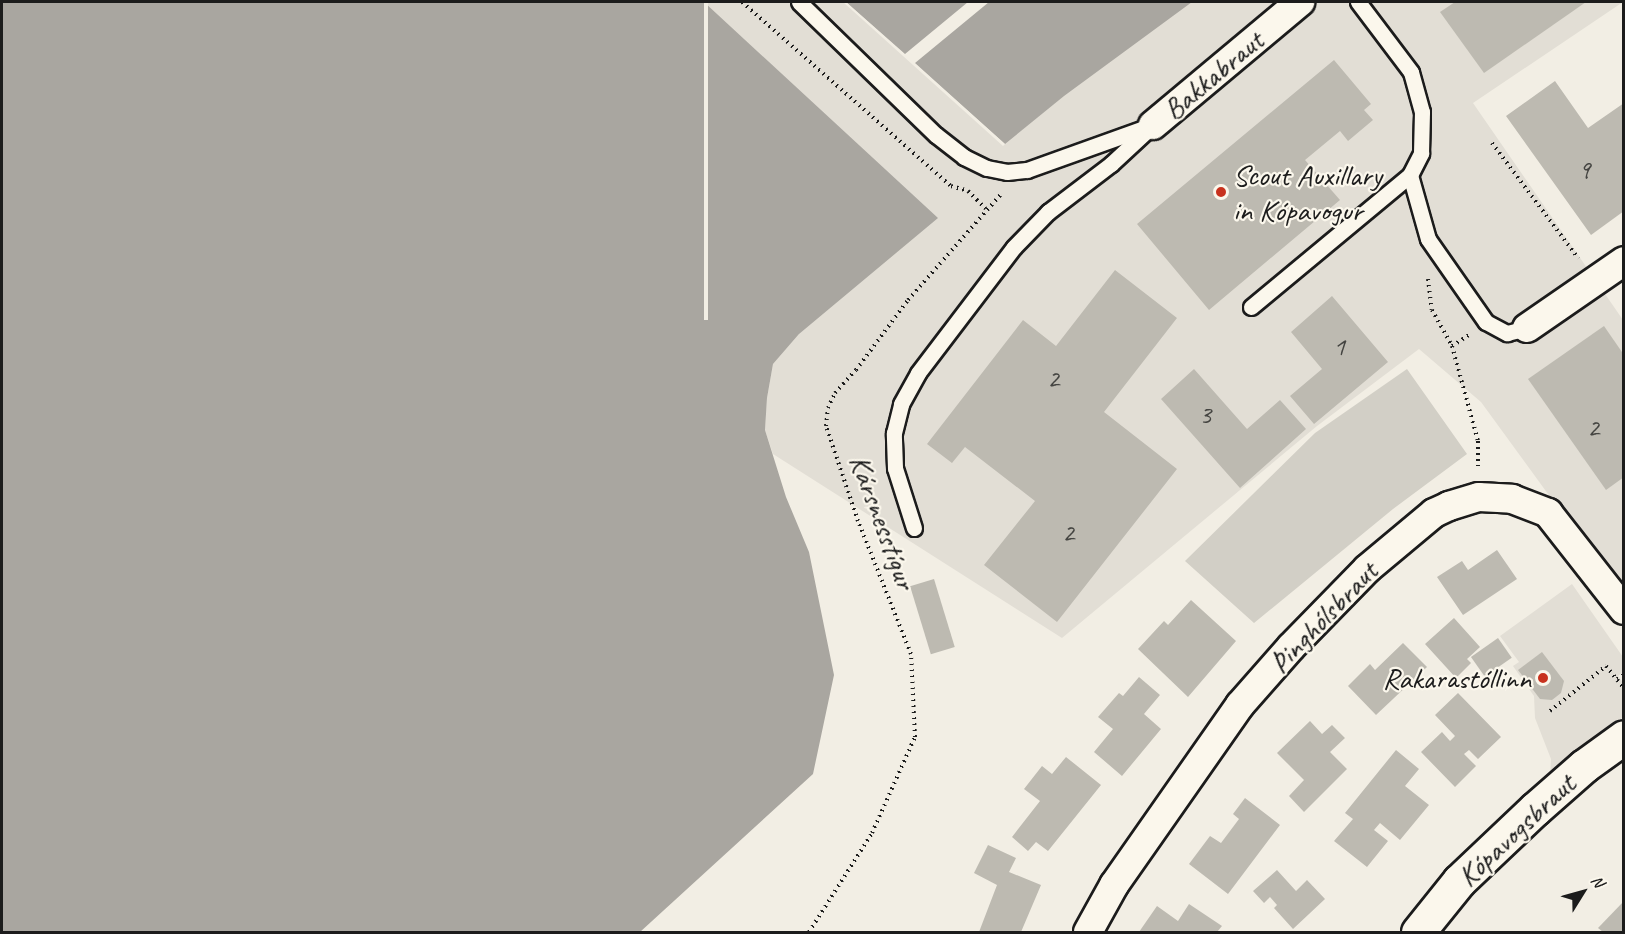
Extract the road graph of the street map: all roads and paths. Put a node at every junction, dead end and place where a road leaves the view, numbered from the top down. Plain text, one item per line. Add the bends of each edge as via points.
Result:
1 (742, 2) edge
2 (799, 2) edge
3 (1300, 2) edge
4 (1358, 2) edge
5 (1153, 125) junction
6 (1492, 143) dead end
7 (1027, 170) junction
8 (1410, 176) junction
9 (986, 209) junction
10 (1428, 239) junction
11 (1575, 254) dead end
12 (1623, 261) edge
13 (1251, 307) dead end
14 (1527, 328) joint
15 (1479, 497) junction
16 (914, 528) dead end
17 (1623, 610) edge
18 (1623, 675) edge
19 (1617, 680) junction
20 (1623, 688) edge
21 (1550, 711) dead end
22 (1623, 737) edge
23 (809, 933) edge
24 (1088, 933) edge
25 (1418, 933) edge

1 - 9 path via 951,186 968,191
2 - 7 lane via 936,135 964,157 987,168
3 - 5 street, Bakkabraut
4 - 8 lane via 1412,72 1422,122 1421,153
5 - 7 lane
5 - 16 lane via 1112,164 1048,212 1014,247 918,373 901,404 894,433 895,468
6 - 11 path
7 - 9 path, Kársnesstígur
8 - 10 lane
8 - 13 lane
9 - 23 path, Kársnesstígur via 908,300 835,393 828,408 826,426 854,510 911,654 915,738 872,833
10 - 14 lane via 1486,322 1507,333
10 - 15 path via 1432,310 1452,346 1478,441
12 - 14 street
15 - 17 street, Þinghólsbraut via 1512,499 1548,513
15 - 24 street, Þinghólsbraut via 1434,513 1367,569 1291,647 1240,705 1176,792 1114,885
18 - 19 path
19 - 20 path
19 - 21 path via 1606,666
22 - 25 street, Kópavogsbraut via 1535,809 1459,881

